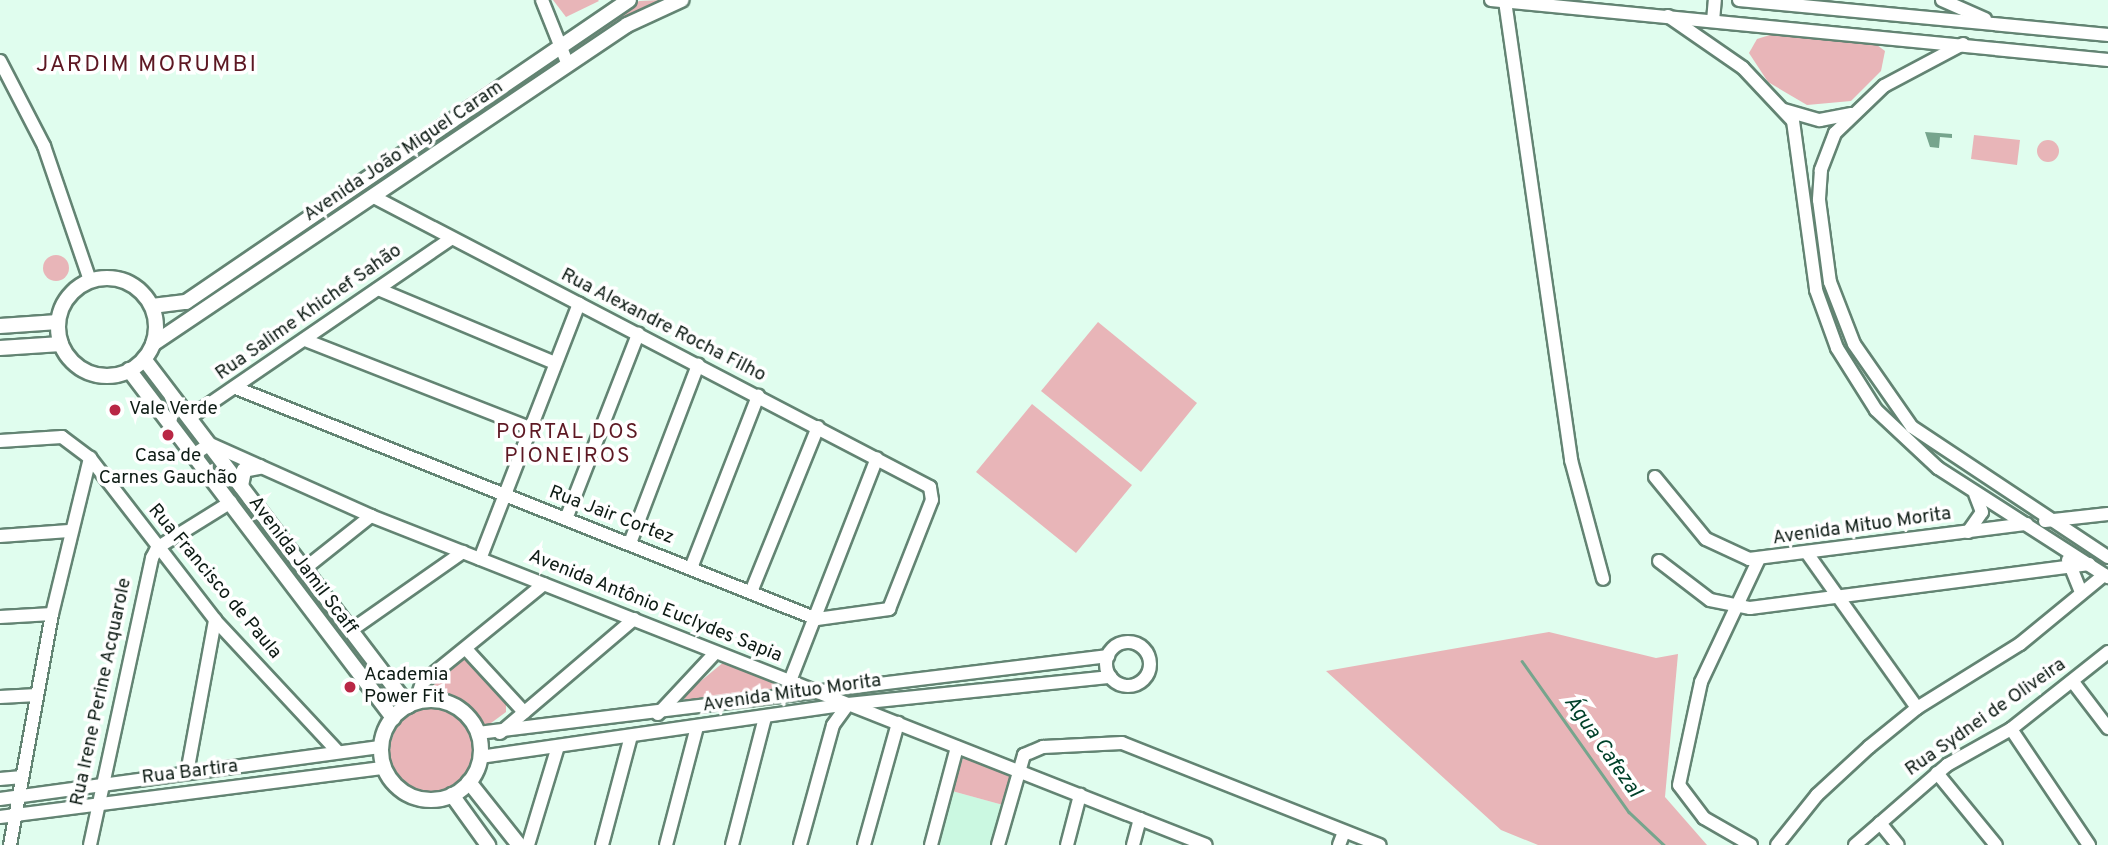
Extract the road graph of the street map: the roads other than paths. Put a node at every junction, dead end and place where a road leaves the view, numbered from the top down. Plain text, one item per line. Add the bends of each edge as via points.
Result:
1 (542, 0) edge
2 (629, 0) edge
3 (681, 0) edge
4 (1491, 0) edge
5 (1715, 0) edge
6 (1739, 0) edge
7 (1941, 0) edge
8 (1506, 1) edge
9 (1628, 5) edge
10 (1668, 16) junction
11 (1949, 20) junction
12 (1713, 21) junction
13 (2002, 24) junction
14 (2108, 35) edge
15 (1945, 41) junction
16 (559, 44) junction
17 (1963, 44) junction
18 (1935, 55) junction
19 (2108, 60) edge
20 (0, 61) edge
21 (568, 65) junction
22 (1784, 110) junction
23 (1850, 114) junction
24 (372, 196) junction
25 (450, 239) junction
26 (90, 281) junction
27 (378, 289) junction
28 (579, 304) junction
29 (152, 306) junction
30 (58, 322) junction
31 (0, 326) edge
32 (638, 334) junction
33 (305, 340) junction
34 (61, 344) junction
35 (153, 344) junction
36 (0, 348) edge
37 (144, 359) junction
38 (555, 363) junction
39 (698, 365) junction
40 (129, 370) junction
41 (236, 388) junction
42 (758, 396) junction
43 (189, 418) junction
44 (817, 427) junction
45 (529, 428) junction
46 (0, 441) edge
47 (210, 444) junction
48 (193, 455) junction
49 (90, 458) junction
50 (877, 458) junction
51 (260, 467) junction
52 (1655, 477) dead end
53 (241, 486) junction
54 (1975, 494) junction
55 (505, 495) junction
56 (231, 502) junction
57 (2108, 514) edge
58 (371, 516) junction
59 (566, 519) junction
60 (2047, 521) junction
61 (2025, 524) junction
62 (69, 531) junction
63 (1967, 532) junction
64 (0, 536) edge
65 (630, 543) junction
66 (2059, 545) junction
67 (157, 548) junction
68 (463, 552) junction
69 (1807, 553) junction
70 (480, 559) junction
71 (1759, 559) junction
72 (1659, 561) dead end
73 (2088, 564) junction
74 (2072, 566) junction
75 (691, 568) junction
76 (2107, 568) edge
77 (303, 570) junction
78 (1603, 579) dead end
79 (544, 584) junction
80 (751, 592) junction
81 (2081, 593) junction
82 (1837, 597) junction
83 (1736, 607) junction
84 (52, 614) junction
85 (0, 617) edge
86 (634, 619) junction
87 (817, 619) junction
88 (215, 620) junction
89 (350, 631) junction
90 (466, 649) junction
91 (715, 653) junction
92 (1108, 656) junction
93 (2106, 658) edge
94 (1111, 677) junction
95 (790, 681) junction
96 (2073, 682) junction
97 (811, 692) junction
98 (37, 695) junction
99 (0, 697) edge
100 (411, 704) junction
101 (848, 704) junction
102 (1917, 708) junction
103 (524, 712) junction
104 (658, 714) junction
105 (765, 717) junction
106 (393, 718) junction
107 (898, 723) junction
108 (697, 727) junction
109 (2011, 729) junction
110 (2108, 729) edge
111 (478, 733) junction
112 (500, 733) junction
113 (631, 736) junction
114 (558, 746) junction
115 (381, 747) junction
116 (957, 747) junction
117 (338, 752) junction
118 (480, 757) junction
119 (384, 768) junction
120 (1017, 771) junction
121 (187, 773) junction
122 (1937, 774) junction
123 (22, 777) junction
124 (0, 779) edge
125 (469, 782) junction
126 (102, 785) junction
127 (452, 795) junction
128 (1080, 795) junction
129 (19, 796) junction
130 (0, 799) edge
131 (98, 804) junction
132 (15, 815) junction
133 (0, 817) edge
134 (1140, 819) junction
135 (1880, 822) junction
136 (1345, 832) junction
137 (1202, 844) edge
138 (10, 845) edge
139 (90, 845) edge
140 (485, 845) edge
141 (519, 845) edge
142 (528, 845) edge
143 (602, 845) edge
144 (666, 845) edge
145 (732, 845) edge
146 (800, 845) edge
147 (864, 845) edge
148 (931, 845) edge
149 (998, 845) edge
150 (1067, 845) edge
151 (1133, 845) edge
152 (1339, 845) edge
153 (1380, 845) edge
154 (1751, 845) edge
155 (1777, 845) edge
156 (1855, 845) edge
157 (1898, 845) edge
158 (1996, 845) edge
159 (2089, 845) edge

1 - 16 street
2 - 16 main road, Avenida João Miguel Caram
3 - 21 main road, Avenida João Miguel Caram
4 - 8 street
5 - 12 street
6 - 11 street
7 - 11 street
7 - 13 street
8 - 9 street
8 - 78 street via 1572,460
9 - 10 street
10 - 12 street
10 - 22 street via 1743,68
11 - 13 street
11 - 15 street
12 - 15 street
13 - 14 street
15 - 17 street
15 - 18 street
16 - 21 street
16 - 29 main road, Avenida João Miguel Caram via 186,302
17 - 18 street
17 - 19 street
18 - 23 street
20 - 26 street via 44,146
21 - 24 main road, Avenida João Miguel Caram
22 - 23 street via 1820,120
22 - 54 street via 1797,133 1809,256 1838,348 1888,424
23 - 60 street via 1826,152 1819,200 1830,282 1854,344 1912,427
24 - 25 street, Rua Alexandre Rocha Filho
24 - 35 main road, Avenida João Miguel Caram
25 - 27 street, Rua Salime Khichef Sahão
25 - 28 street, Rua Alexandre Rocha Filho
26 - 29 main road via 129,283
26 - 30 main road via 70,293
27 - 33 street, Rua Salime Khichef Sahão
27 - 38 street
28 - 32 street, Rua Alexandre Rocha Filho
28 - 38 street
29 - 35 main road
30 - 31 main road
30 - 34 main road
32 - 39 street, Rua Alexandre Rocha Filho
32 - 59 street
33 - 41 street, Rua Salime Khichef Sahão
33 - 45 street
34 - 36 main road
34 - 40 main road via 86,371
35 - 37 main road
37 - 40 main road
37 - 43 main road, Avenida Jamil Scaff
38 - 45 street
39 - 42 street, Rua Alexandre Rocha Filho
39 - 65 street
40 - 48 main road, Avenida Jamil Scaff
41 - 43 street, Rua Salime Khichef Sahão
41 - 55 street, Rua Jair Cortez
42 - 44 street, Rua Alexandre Rocha Filho
42 - 75 street
43 - 47 main road, Avenida Jamil Scaff
44 - 50 street, Rua Alexandre Rocha Filho
44 - 80 street
45 - 55 street
46 - 49 street, Rua Francisco de Paula via 62,437
47 - 48 street
47 - 51 street, Avenida Antônio Euclydes Sapia
47 - 53 main road, Avenida Jamil Scaff
48 - 56 main road, Avenida Jamil Scaff
49 - 62 street
49 - 67 street, Rua Francisco de Paula
50 - 87 street
50 - 87 street, Rua Alexandre Rocha Filho via 933,492 889,609
51 - 53 main road via 244,470
51 - 58 street, Avenida Antônio Euclydes Sapia
52 - 71 street, Avenida Mituo Morita via 1706,539 1734,555
53 - 77 main road, Avenida Jamil Scaff
54 - 61 street
54 - 63 street via 1982,512
55 - 59 street, Rua Jair Cortez
55 - 70 street
56 - 67 street
56 - 106 main road, Avenida Jamil Scaff
57 - 60 street, Avenida Mituo Morita
58 - 68 street, Avenida Antônio Euclydes Sapia
58 - 77 street
59 - 65 street, Rua Jair Cortez
60 - 61 street, Avenida Mituo Morita
60 - 76 street
61 - 63 street, Avenida Mituo Morita
61 - 66 street
62 - 64 street
62 - 84 street
63 - 69 street, Avenida Mituo Morita
65 - 75 street, Rua Jair Cortez
66 - 73 street
66 - 74 street
67 - 88 street, Rua Francisco de Paula
67 - 126 street, Rua Irene Perine Acquarole
68 - 70 street, Avenida Antônio Euclydes Sapia
68 - 89 street
69 - 71 street, Avenida Mituo Morita
69 - 82 street
70 - 79 street, Avenida Antônio Euclydes Sapia
71 - 83 street
72 - 83 street via 1689,587
73 - 74 street
73 - 76 street
74 - 81 street
74 - 82 street
75 - 80 street, Rua Jair Cortez
76 - 81 street
77 - 89 main road, Avenida Jamil Scaff
79 - 86 street, Avenida Antônio Euclydes Sapia
79 - 90 street
80 - 87 street, Rua Jair Cortez
81 - 102 street via 2020,644
82 - 83 street
82 - 102 street
83 - 154 street via 1701,682 1679,785 1704,818
84 - 85 street
84 - 98 street
86 - 91 street, Avenida Antônio Euclydes Sapia
86 - 103 street
87 - 95 street
88 - 117 street, Rua Francisco de Paula
88 - 121 street
89 - 100 main road, Avenida Jamil Scaff
90 - 100 street via 422,683
90 - 103 street
91 - 95 street, Avenida Antônio Euclydes Sapia
91 - 104 street
92 - 94 street
92 - 94 street via 1128,642 1150,658 1140,682 1126,685
92 - 97 street, Avenida Mituo Morita
93 - 96 street, Rua Sydnei de Oliveira
94 - 101 street, Avenida Mituo Morita
95 - 97 street, Avenida Antônio Euclydes Sapia
96 - 109 street, Rua Sydnei de Oliveira
96 - 110 street
97 - 101 street, Avenida Antônio Euclydes Sapia
97 - 104 street, Avenida Mituo Morita
98 - 99 street
98 - 123 street
100 - 106 main road
100 - 111 main road via 456,707
101 - 105 street, Avenida Mituo Morita
101 - 107 street, Avenida Antônio Euclydes Sapia
101 - 146 street via 834,725
102 - 155 street via 1832,780
103 - 112 street
104 - 112 street, Avenida Mituo Morita
105 - 108 street, Avenida Mituo Morita
105 - 145 street
106 - 115 main road
107 - 116 street, Avenida Antônio Euclydes Sapia
107 - 147 street
108 - 113 street, Avenida Mituo Morita
108 - 144 street
109 - 122 street, Rua Sydnei de Oliveira
109 - 159 street
111 - 112 street, Avenida Mituo Morita
111 - 118 main road
113 - 114 street, Avenida Mituo Morita
113 - 143 street
114 - 118 street, Avenida Mituo Morita
114 - 142 street
115 - 117 street, Rua Bartira
115 - 119 main road
116 - 120 street, Avenida Antônio Euclydes Sapia
116 - 148 street
117 - 121 street, Rua Bartira
118 - 125 main road
119 - 127 main road via 413,796
119 - 131 street, Rua Bartira
120 - 128 street, Avenida Antônio Euclydes Sapia
120 - 136 street via 1030,751 1122,743
120 - 149 street
121 - 126 street, Rua Bartira
122 - 135 street, Rua Sydnei de Oliveira
122 - 158 street
123 - 124 street
123 - 129 street
125 - 127 main road
125 - 141 main road
126 - 129 street, Rua Bartira
126 - 131 street, Rua Irene Perine Acquarole
127 - 140 main road
128 - 134 street, Avenida Antônio Euclydes Sapia
128 - 150 street
129 - 130 street, Rua Bartira
129 - 132 street
131 - 132 street, Rua Bartira
131 - 139 street, Rua Irene Perine Acquarole
132 - 133 street, Rua Bartira
132 - 138 street
134 - 137 street, Avenida Antônio Euclydes Sapia
134 - 151 street
135 - 156 street, Rua Sydnei de Oliveira
135 - 157 street
136 - 152 street
136 - 153 street

